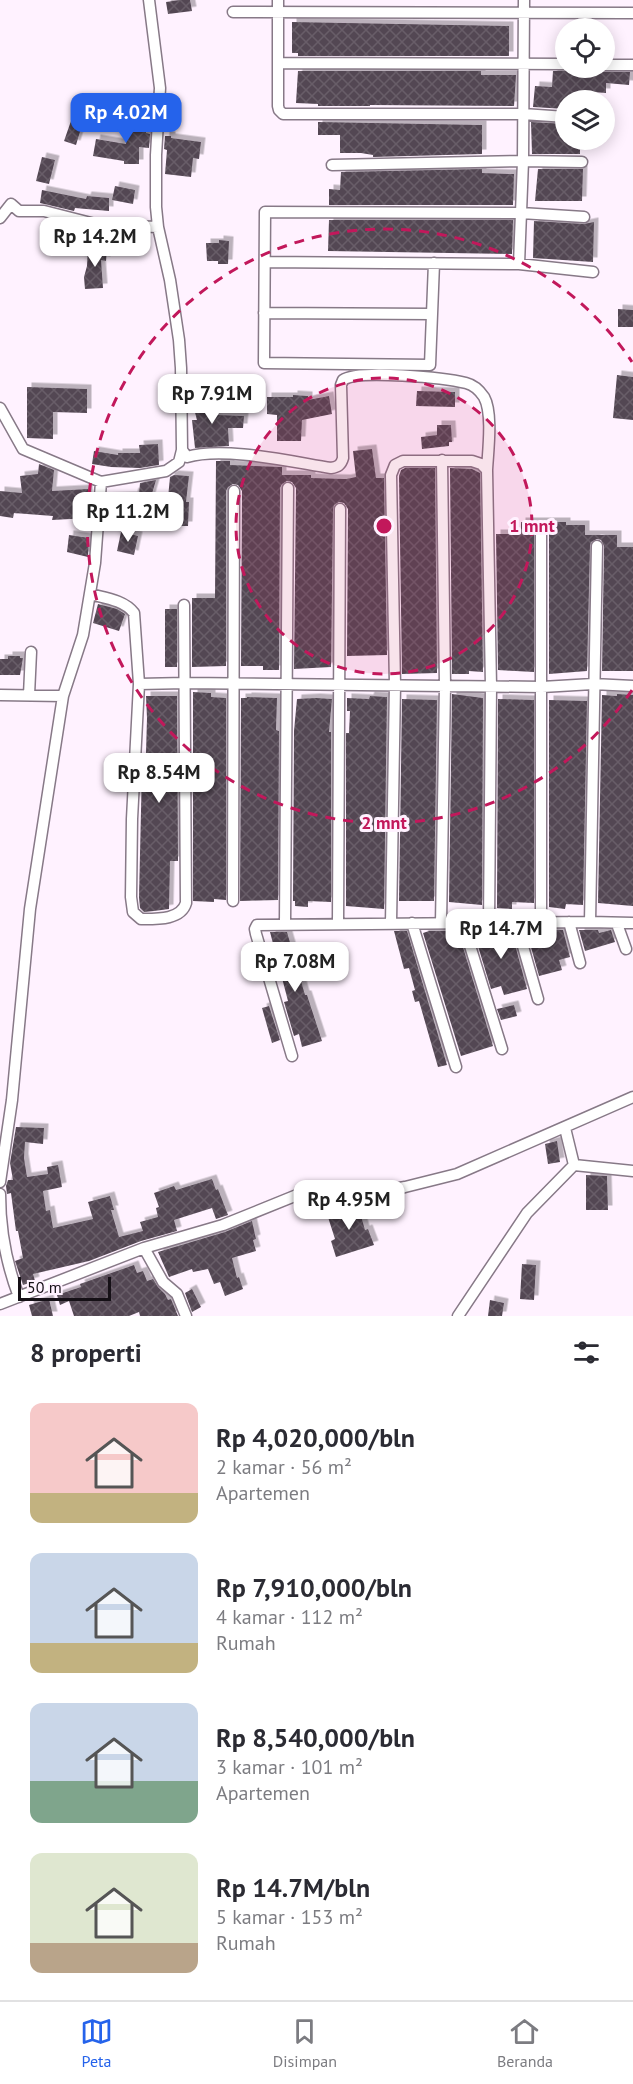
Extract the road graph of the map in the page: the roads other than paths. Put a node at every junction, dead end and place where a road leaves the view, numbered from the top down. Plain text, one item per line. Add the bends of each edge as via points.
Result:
1 (149, 0) edge
2 (278, 0) edge
3 (524, 6) edge
4 (233, 12) dead end
5 (278, 13) junction
6 (633, 13) edge
7 (279, 63) junction
8 (524, 64) junction
9 (555, 64) edge
10 (615, 65) edge
11 (633, 65) edge
12 (523, 114) junction
13 (555, 116) edge
14 (523, 161) junction
15 (582, 162) dead end
16 (332, 165) dead end
17 (521, 213) junction
18 (584, 217) dead end
19 (0, 218) edge
20 (158, 227) junction
21 (265, 262) junction
22 (434, 263) junction
23 (519, 264) junction
24 (593, 272) dead end
25 (264, 313) junction
26 (432, 314) junction
27 (0, 408) edge
28 (182, 450) junction
29 (442, 460) junction
30 (487, 470) junction
31 (101, 482) junction
32 (288, 488) dead end
33 (234, 491) dead end
34 (340, 509) dead end
35 (541, 534) dead end
36 (597, 546) dead end
37 (90, 594) junction
38 (184, 605) dead end
39 (31, 652) dead end
40 (185, 683) junction
41 (139, 684) junction
42 (233, 684) junction
43 (287, 684) junction
44 (593, 684) junction
45 (340, 685) junction
46 (395, 686) junction
47 (445, 686) junction
48 (491, 686) junction
49 (633, 686) edge
50 (542, 687) junction
51 (0, 695) edge
52 (29, 695) junction
53 (63, 696) junction
54 (233, 901) dead end
55 (489, 922) junction
56 (516, 922) junction
57 (541, 922) junction
58 (569, 922) junction
59 (590, 922) junction
60 (391, 923) junction
61 (412, 923) junction
62 (441, 923) junction
63 (463, 923) junction
64 (633, 923) edge
65 (285, 924) junction
66 (338, 924) junction
67 (617, 924) junction
68 (626, 949) dead end
69 (580, 963) dead end
70 (538, 999) dead end
71 (502, 1049) dead end
72 (292, 1056) dead end
73 (456, 1067) dead end
74 (633, 1097) edge
75 (565, 1128) junction
76 (574, 1165) junction
77 (633, 1171) edge
78 (0, 1182) edge
79 (0, 1194) edge
80 (144, 1248) junction
81 (19, 1297) junction
82 (0, 1304) edge
83 (186, 1316) edge
84 (458, 1316) edge

1 - 20 street via 159,79 155,186
2 - 5 street
3 - 5 street
3 - 6 street
3 - 8 street
4 - 5 street
5 - 7 street
7 - 8 street
7 - 12 street via 278,106 284,114
8 - 9 street
8 - 12 street
10 - 11 street
12 - 13 street
12 - 14 street
14 - 15 street
14 - 16 street
14 - 17 street
17 - 18 street
17 - 21 street via 265,212
17 - 23 street
19 - 20 street via 10,204 19,211 44,211 99,225
20 - 28 street via 179,340
21 - 22 street
21 - 25 street
22 - 23 street
22 - 26 street
23 - 24 street
25 - 26 street
25 - 26 street via 264,363 430,365
27 - 31 street via 23,449
28 - 30 street via 187,458 236,454 336,467 343,458 343,380 353,375 396,375 466,383 480,392 489,408
28 - 31 street via 179,462 169,470
29 - 30 street via 478,462
29 - 46 street via 403,461 395,465 391,475
29 - 47 street
30 - 48 street
31 - 37 street
32 - 43 street
33 - 42 street
34 - 45 street
35 - 50 street
36 - 44 street
37 - 41 street via 126,605 134,613
37 - 53 street via 83,635
38 - 40 street
39 - 52 street
40 - 41 street
40 - 41 street via 186,903 184,911 176,916 144,919 135,916 131,908
40 - 42 street
42 - 43 street
42 - 54 street
43 - 45 street
43 - 65 street
44 - 49 street
44 - 50 street
44 - 59 street
45 - 46 street
45 - 66 street
46 - 47 street
46 - 60 street
47 - 48 street
47 - 62 street
48 - 50 street
48 - 55 street
50 - 57 street
51 - 52 street
52 - 53 street
53 - 78 street via 30,909
55 - 56 street
55 - 63 street
56 - 57 street
56 - 70 street
57 - 58 street
58 - 59 street
58 - 69 street
59 - 67 street
60 - 61 street
60 - 66 street
61 - 62 street
61 - 73 street
62 - 63 street
63 - 71 street
64 - 67 street
65 - 66 street
65 - 72 street via 260,924 255,929
67 - 68 street
74 - 75 street
75 - 76 street
75 - 80 street via 471,1169 429,1182 360,1195 307,1191 224,1225
76 - 77 street
76 - 84 street via 527,1213
79 - 81 street via 2,1234
80 - 81 street
80 - 83 street via 163,1282 177,1294
81 - 82 street

